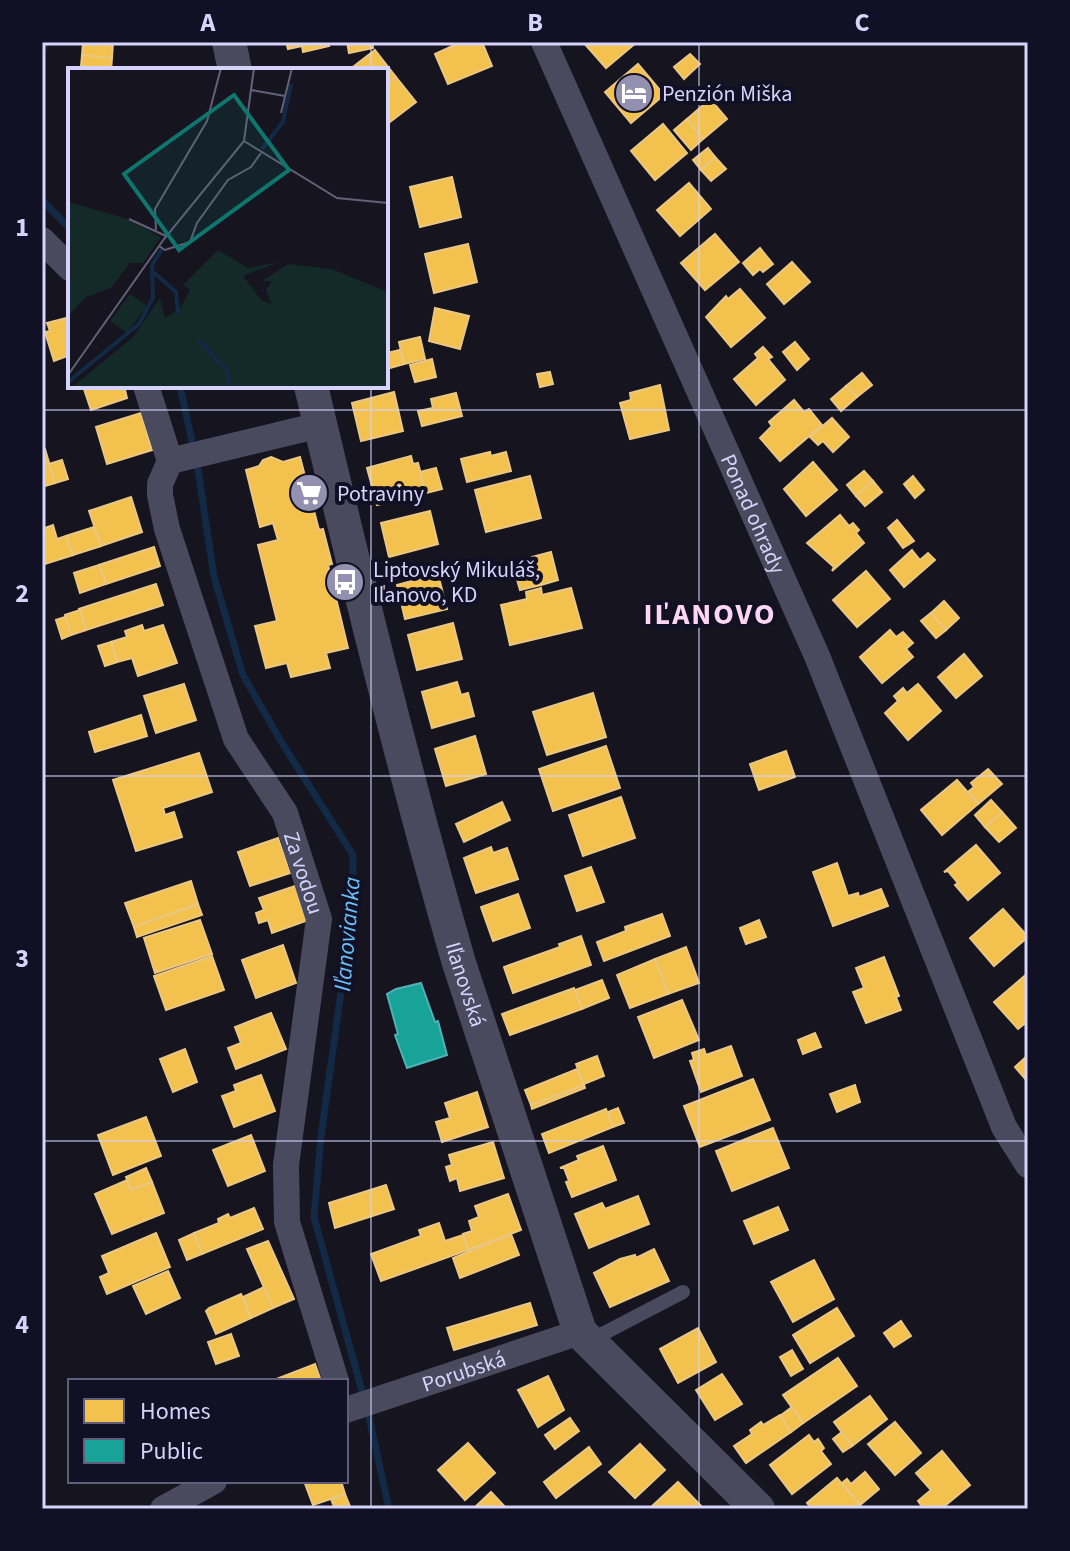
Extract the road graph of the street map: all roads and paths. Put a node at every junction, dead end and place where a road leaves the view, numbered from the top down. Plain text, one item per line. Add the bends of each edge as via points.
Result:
1 (229, 42) edge
2 (544, 42) edge
3 (235, 68) edge
4 (42, 240) edge
5 (68, 266) edge
6 (147, 388) edge
7 (311, 388) edge
8 (320, 425) junction
9 (184, 458) junction
10 (1028, 1165) edge
11 (683, 1292) dead end
12 (584, 1336) junction
13 (335, 1379) edge
14 (359, 1405) edge
15 (210, 1483) edge
16 (163, 1509) edge
17 (758, 1509) edge

1 - 3 street
2 - 10 street, Ponad ohrady via 817,656 1004,1127
4 - 5 street
6 - 9 street
7 - 8 street, Iľanovská
8 - 9 street
8 - 12 street, Iľanovská via 459,963
9 - 13 street, Za vodou via 160,484 172,544 236,739 285,813 319,919 286,1165 287,1222
11 - 12 lane
12 - 14 street, Porubská
12 - 17 street, Iľanovská
15 - 16 street

